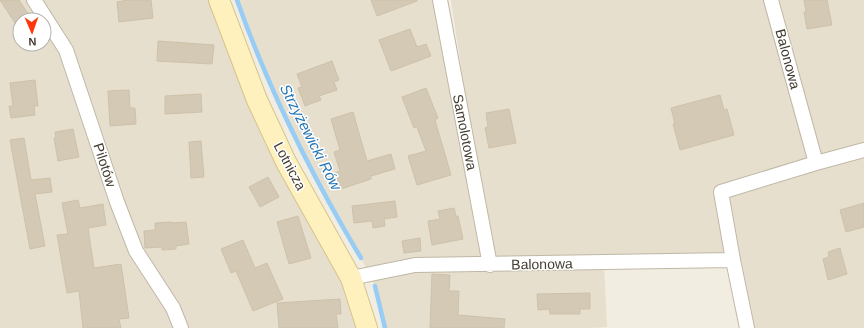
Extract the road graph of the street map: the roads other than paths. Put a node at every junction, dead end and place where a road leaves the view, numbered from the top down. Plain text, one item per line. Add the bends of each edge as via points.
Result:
1 (34, 0) edge
2 (219, 0) edge
3 (440, 0) edge
4 (771, 0) edge
5 (864, 150) edge
6 (816, 163) junction
7 (733, 260) junction
8 (490, 265) junction
9 (351, 278) junction
10 (181, 328) edge
11 (367, 328) edge
12 (747, 328) edge

1 - 10 street, Pilotów via 66,50 136,251 173,308
2 - 9 street, Lotnicza via 256,100 286,162
3 - 8 street, Samolotowa
4 - 6 street, Balonowa
5 - 6 street
6 - 7 street via 721,192
7 - 8 street, Balonowa
7 - 12 street
8 - 9 street, Balonowa via 415,265
9 - 11 street, Lotnicza

